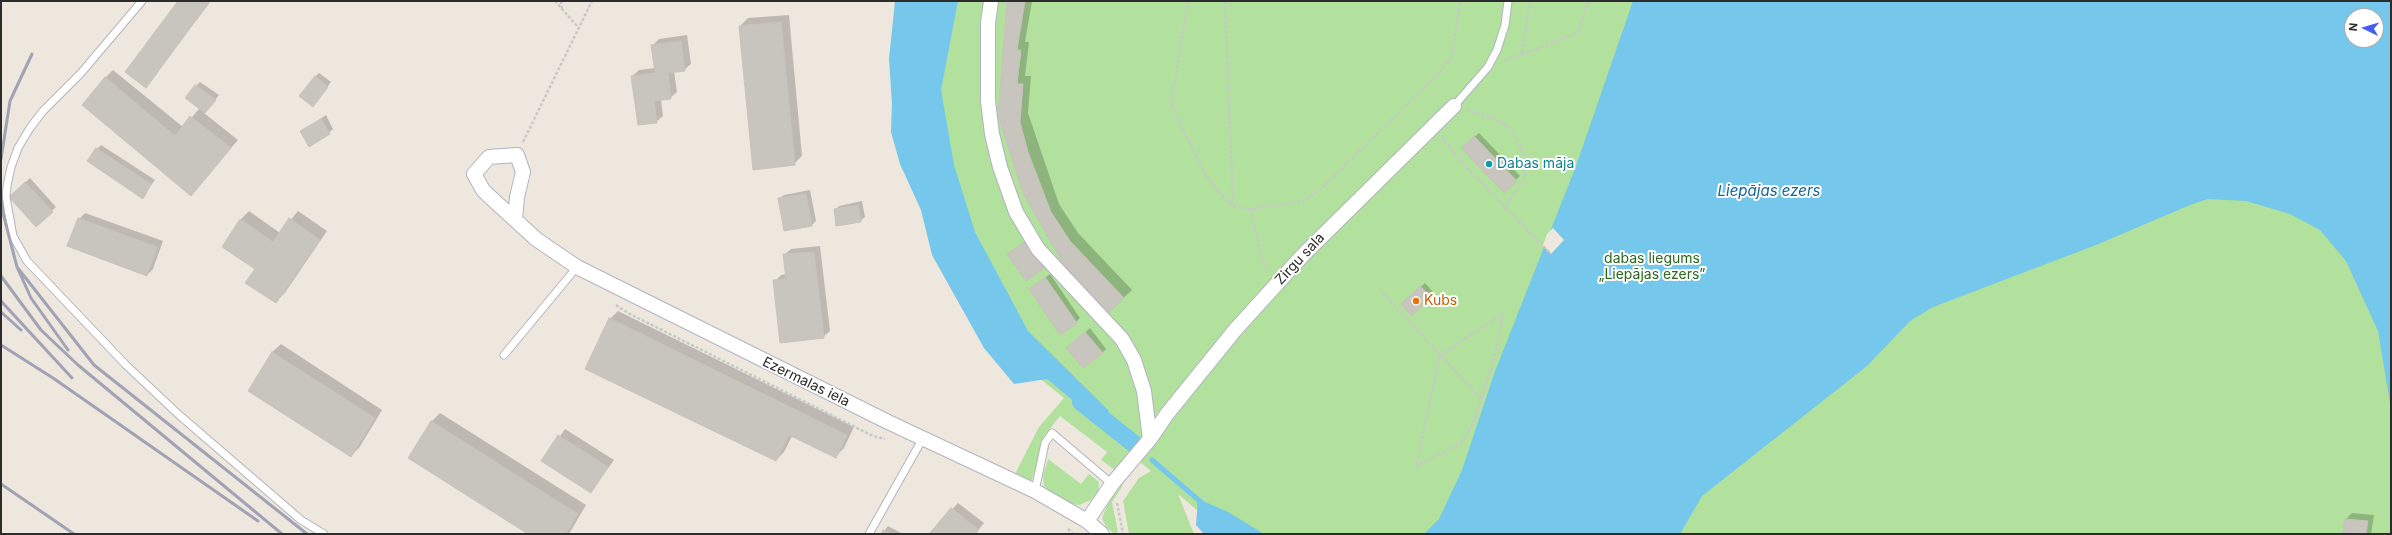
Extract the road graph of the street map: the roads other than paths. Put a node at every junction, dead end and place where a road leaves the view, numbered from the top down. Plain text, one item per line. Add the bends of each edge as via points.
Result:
1 (142, 1) edge
2 (991, 1) edge
3 (1508, 1) edge
4 (1454, 106) joint
5 (515, 220) junction
6 (577, 267) junction
7 (504, 355) dead end
8 (923, 438) junction
9 (1150, 440) junction
10 (1112, 484) junction
11 (1035, 491) junction
12 (1087, 521) junction
13 (324, 534) edge
14 (869, 534) edge
15 (1102, 534) edge

1 - 13 lane via 81,73 43,111 18,148 11,167 6,197 13,236 27,261 126,365 178,414 301,520
2 - 9 street via 988,23 988,101 1000,167 1016,212 1038,249 1122,339 1134,360 1144,391
3 - 4 lane, Zirgu sala via 1502,38 1488,67
4 - 9 street, Zirgu sala via 1276,284 1167,414
5 - 5 street, Ezermalas iela via 523,172 517,155 488,157 474,174 482,190
5 - 6 street, Ezermalas iela via 536,239
6 - 7 lane
6 - 8 street, Ezermalas iela
8 - 11 street, Ezermalas iela
8 - 14 lane
9 - 10 street, Zirgu sala
10 - 11 lane via 1052,433 1045,443
10 - 12 street, Zirgu sala
11 - 12 street, Ezermalas iela
12 - 15 street, Ezermalas iela

